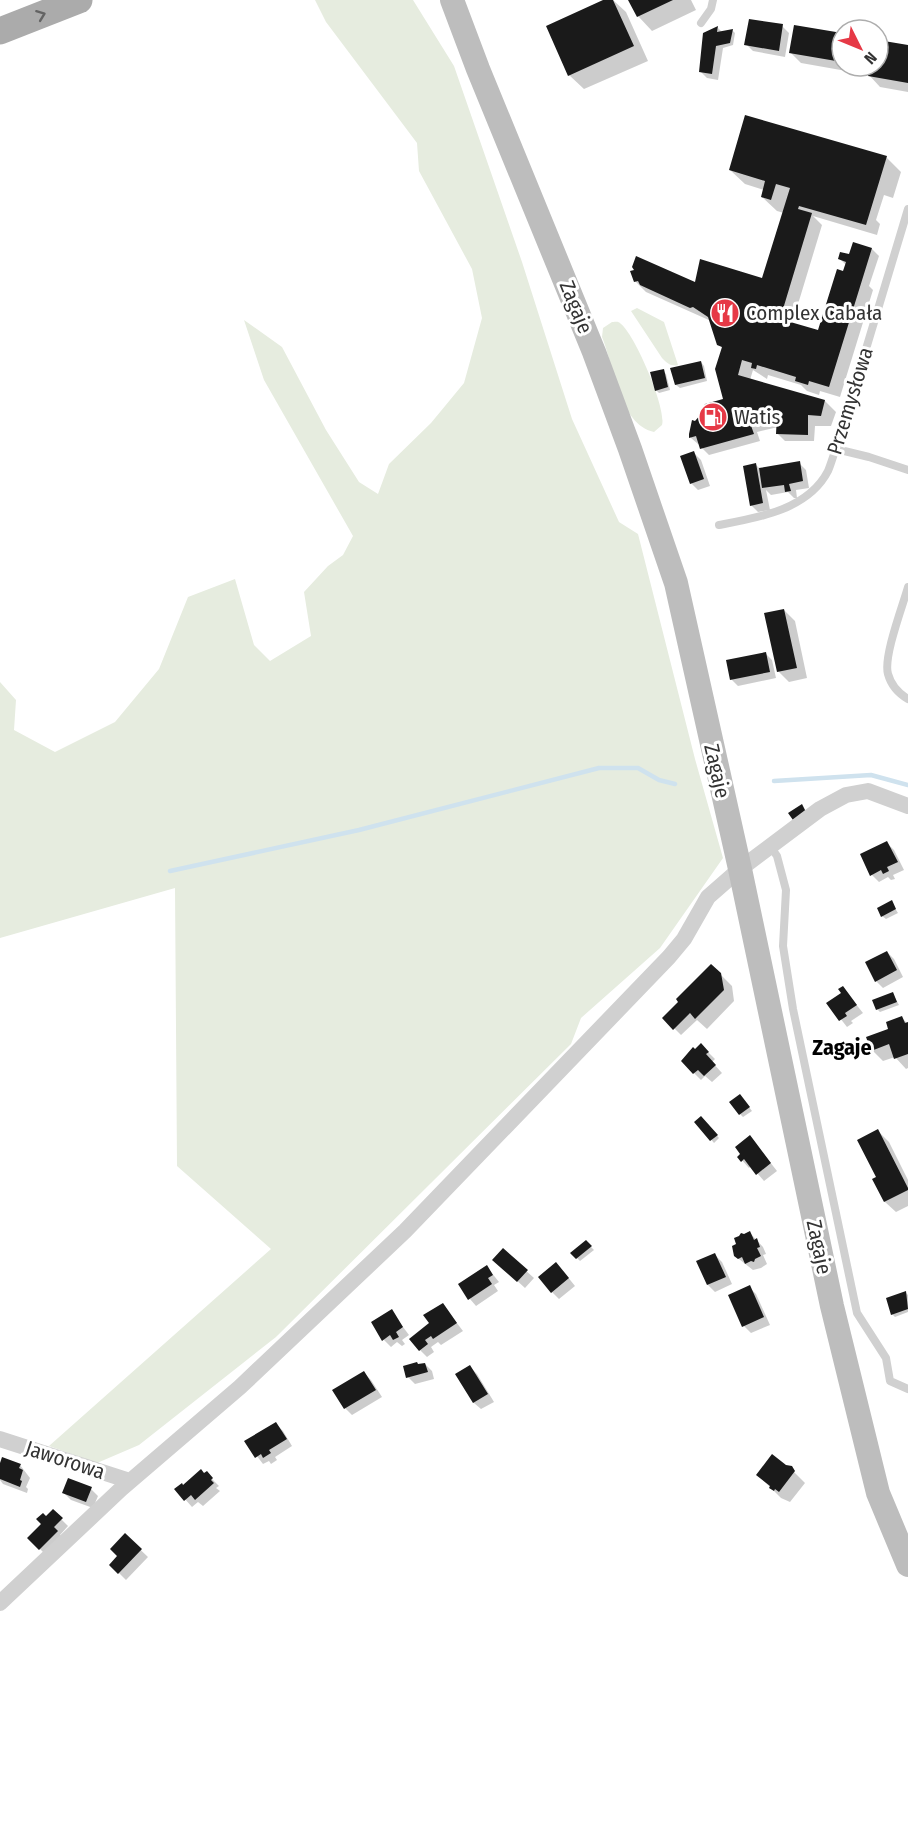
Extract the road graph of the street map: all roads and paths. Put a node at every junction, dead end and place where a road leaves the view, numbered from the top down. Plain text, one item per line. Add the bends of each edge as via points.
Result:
1 (79, 0) edge
2 (452, 0) edge
3 (713, 0) edge
4 (701, 23) dead end
5 (0, 31) edge
6 (908, 209) edge
7 (836, 449) junction
8 (908, 470) edge
9 (718, 525) dead end
10 (908, 587) edge
11 (908, 699) edge
12 (908, 806) edge
13 (770, 846) junction
14 (740, 869) junction
15 (908, 1389) edge
16 (0, 1439) edge
17 (130, 1481) junction
18 (908, 1565) edge
19 (0, 1603) edge

5 -> 1 main road
2 - 14 main road, Zagaje via 594,352 676,583
3 - 4 lane
6 - 7 lane, Przemysłowa
7 - 8 lane
7 - 9 lane, Przemysłowa via 827,472 811,492 763,516
10 - 11 lane via 887,672 894,688
12 - 13 street via 868,791 846,795
13 - 14 street
13 - 15 lane via 777,856 786,890 783,946 793,1009 857,1313 886,1358 890,1381
14 - 17 street via 708,897 669,957 405,1231 240,1387
14 - 18 main road, Zagaje via 830,1298 878,1493
16 - 17 street, Jaworowa
17 - 19 street

